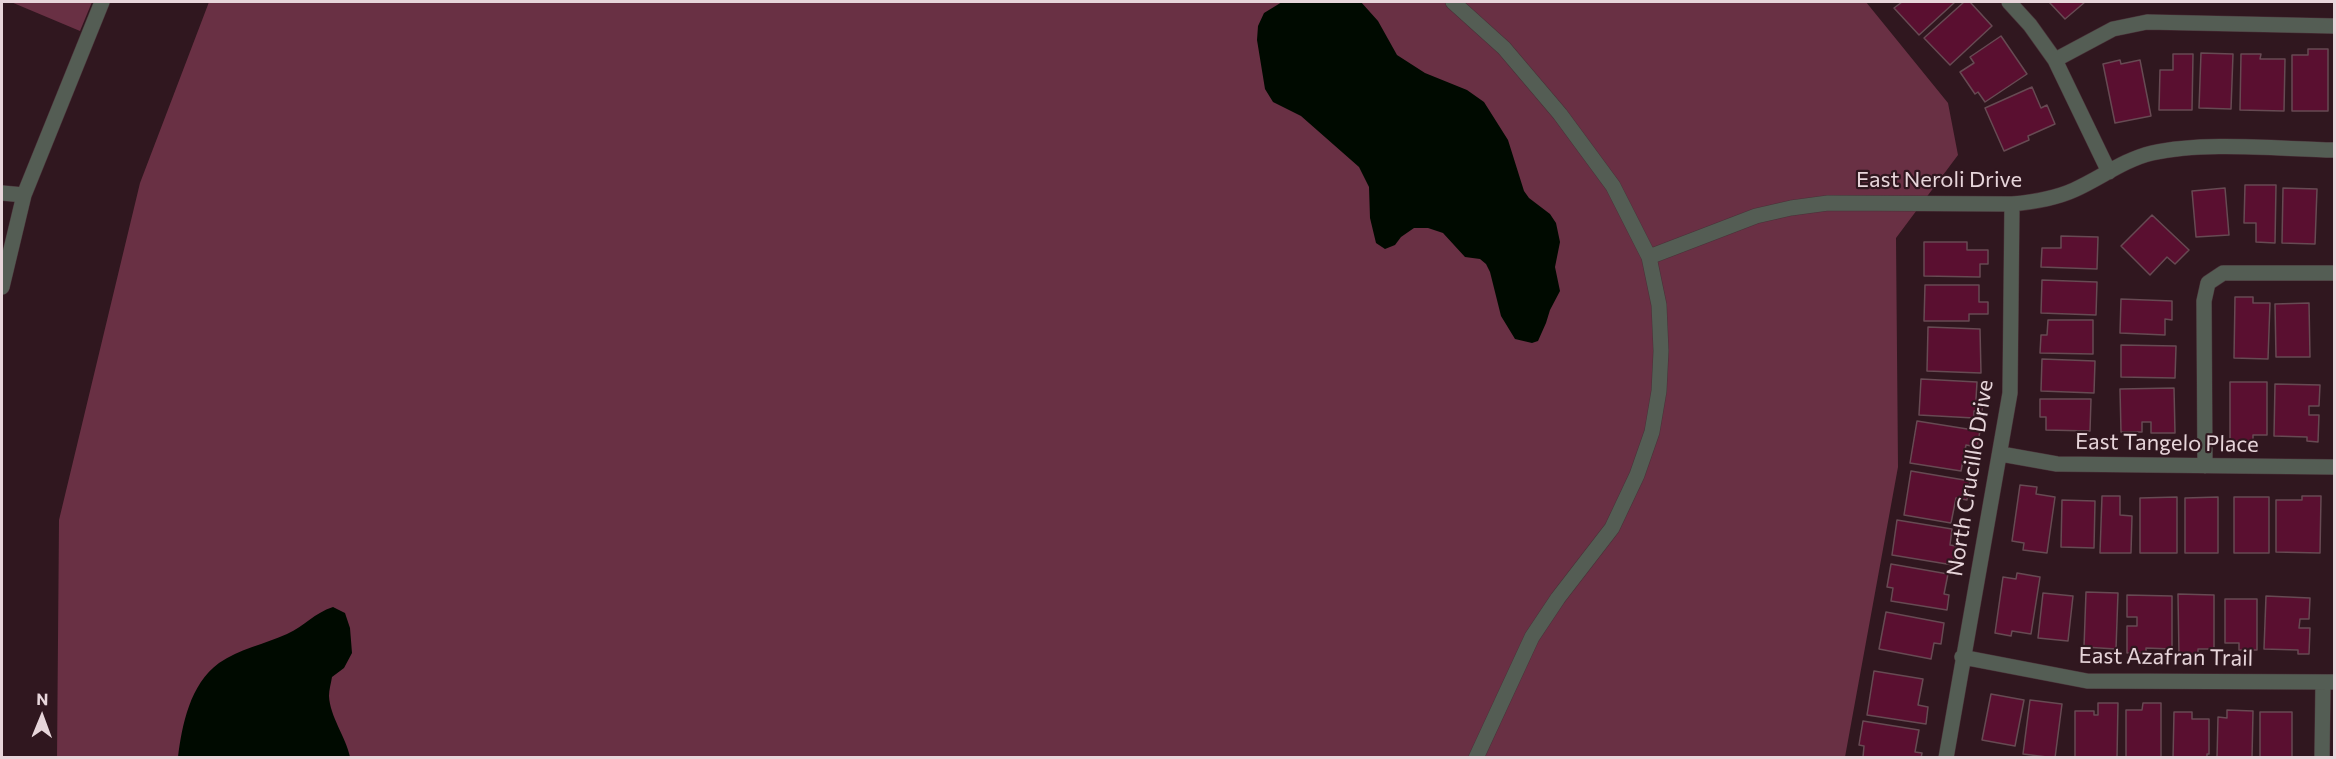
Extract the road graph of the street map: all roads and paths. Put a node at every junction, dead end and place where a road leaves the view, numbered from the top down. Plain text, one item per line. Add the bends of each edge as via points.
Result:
1 (102, 2) edge
2 (1453, 2) edge
3 (2009, 2) edge
4 (2334, 26) edge
5 (2055, 60) junction
6 (2334, 150) edge
7 (2109, 172) junction
8 (2, 193) edge
9 (24, 195) junction
10 (2012, 204) junction
11 (1649, 256) junction
12 (2334, 273) edge
13 (2, 287) edge
14 (2001, 454) junction
15 (2205, 466) junction
16 (2334, 467) edge
17 (1962, 657) junction
18 (2329, 682) edge
19 (1476, 758) edge
20 (1946, 758) edge
21 (2322, 758) edge

1 - 9 street
2 - 11 street via 1504,48 1560,114 1613,186
3 - 5 street
4 - 5 street via 2147,22 2113,29
5 - 7 street
6 - 7 street, East Neroli Drive via 2194,148 2153,153
7 - 10 street, East Neroli Drive via 2042,201
8 - 9 street
9 - 13 street
10 - 11 street, East Neroli Drive via 1828,203 1791,208 1756,216
10 - 14 street, North Crucillo Drive via 2010,393
11 - 19 street via 1659,305 1661,351 1659,391 1645,454 1612,528 1532,637
12 - 15 street via 2223,273 2208,283 2204,300
14 - 15 street, East Tangelo Place via 2057,464
14 - 17 street, North Crucillo Drive
15 - 16 street, East Tangelo Place
17 - 18 street, East Azafran Trail via 2087,681
17 - 20 street, North Crucillo Drive
18 - 21 street

